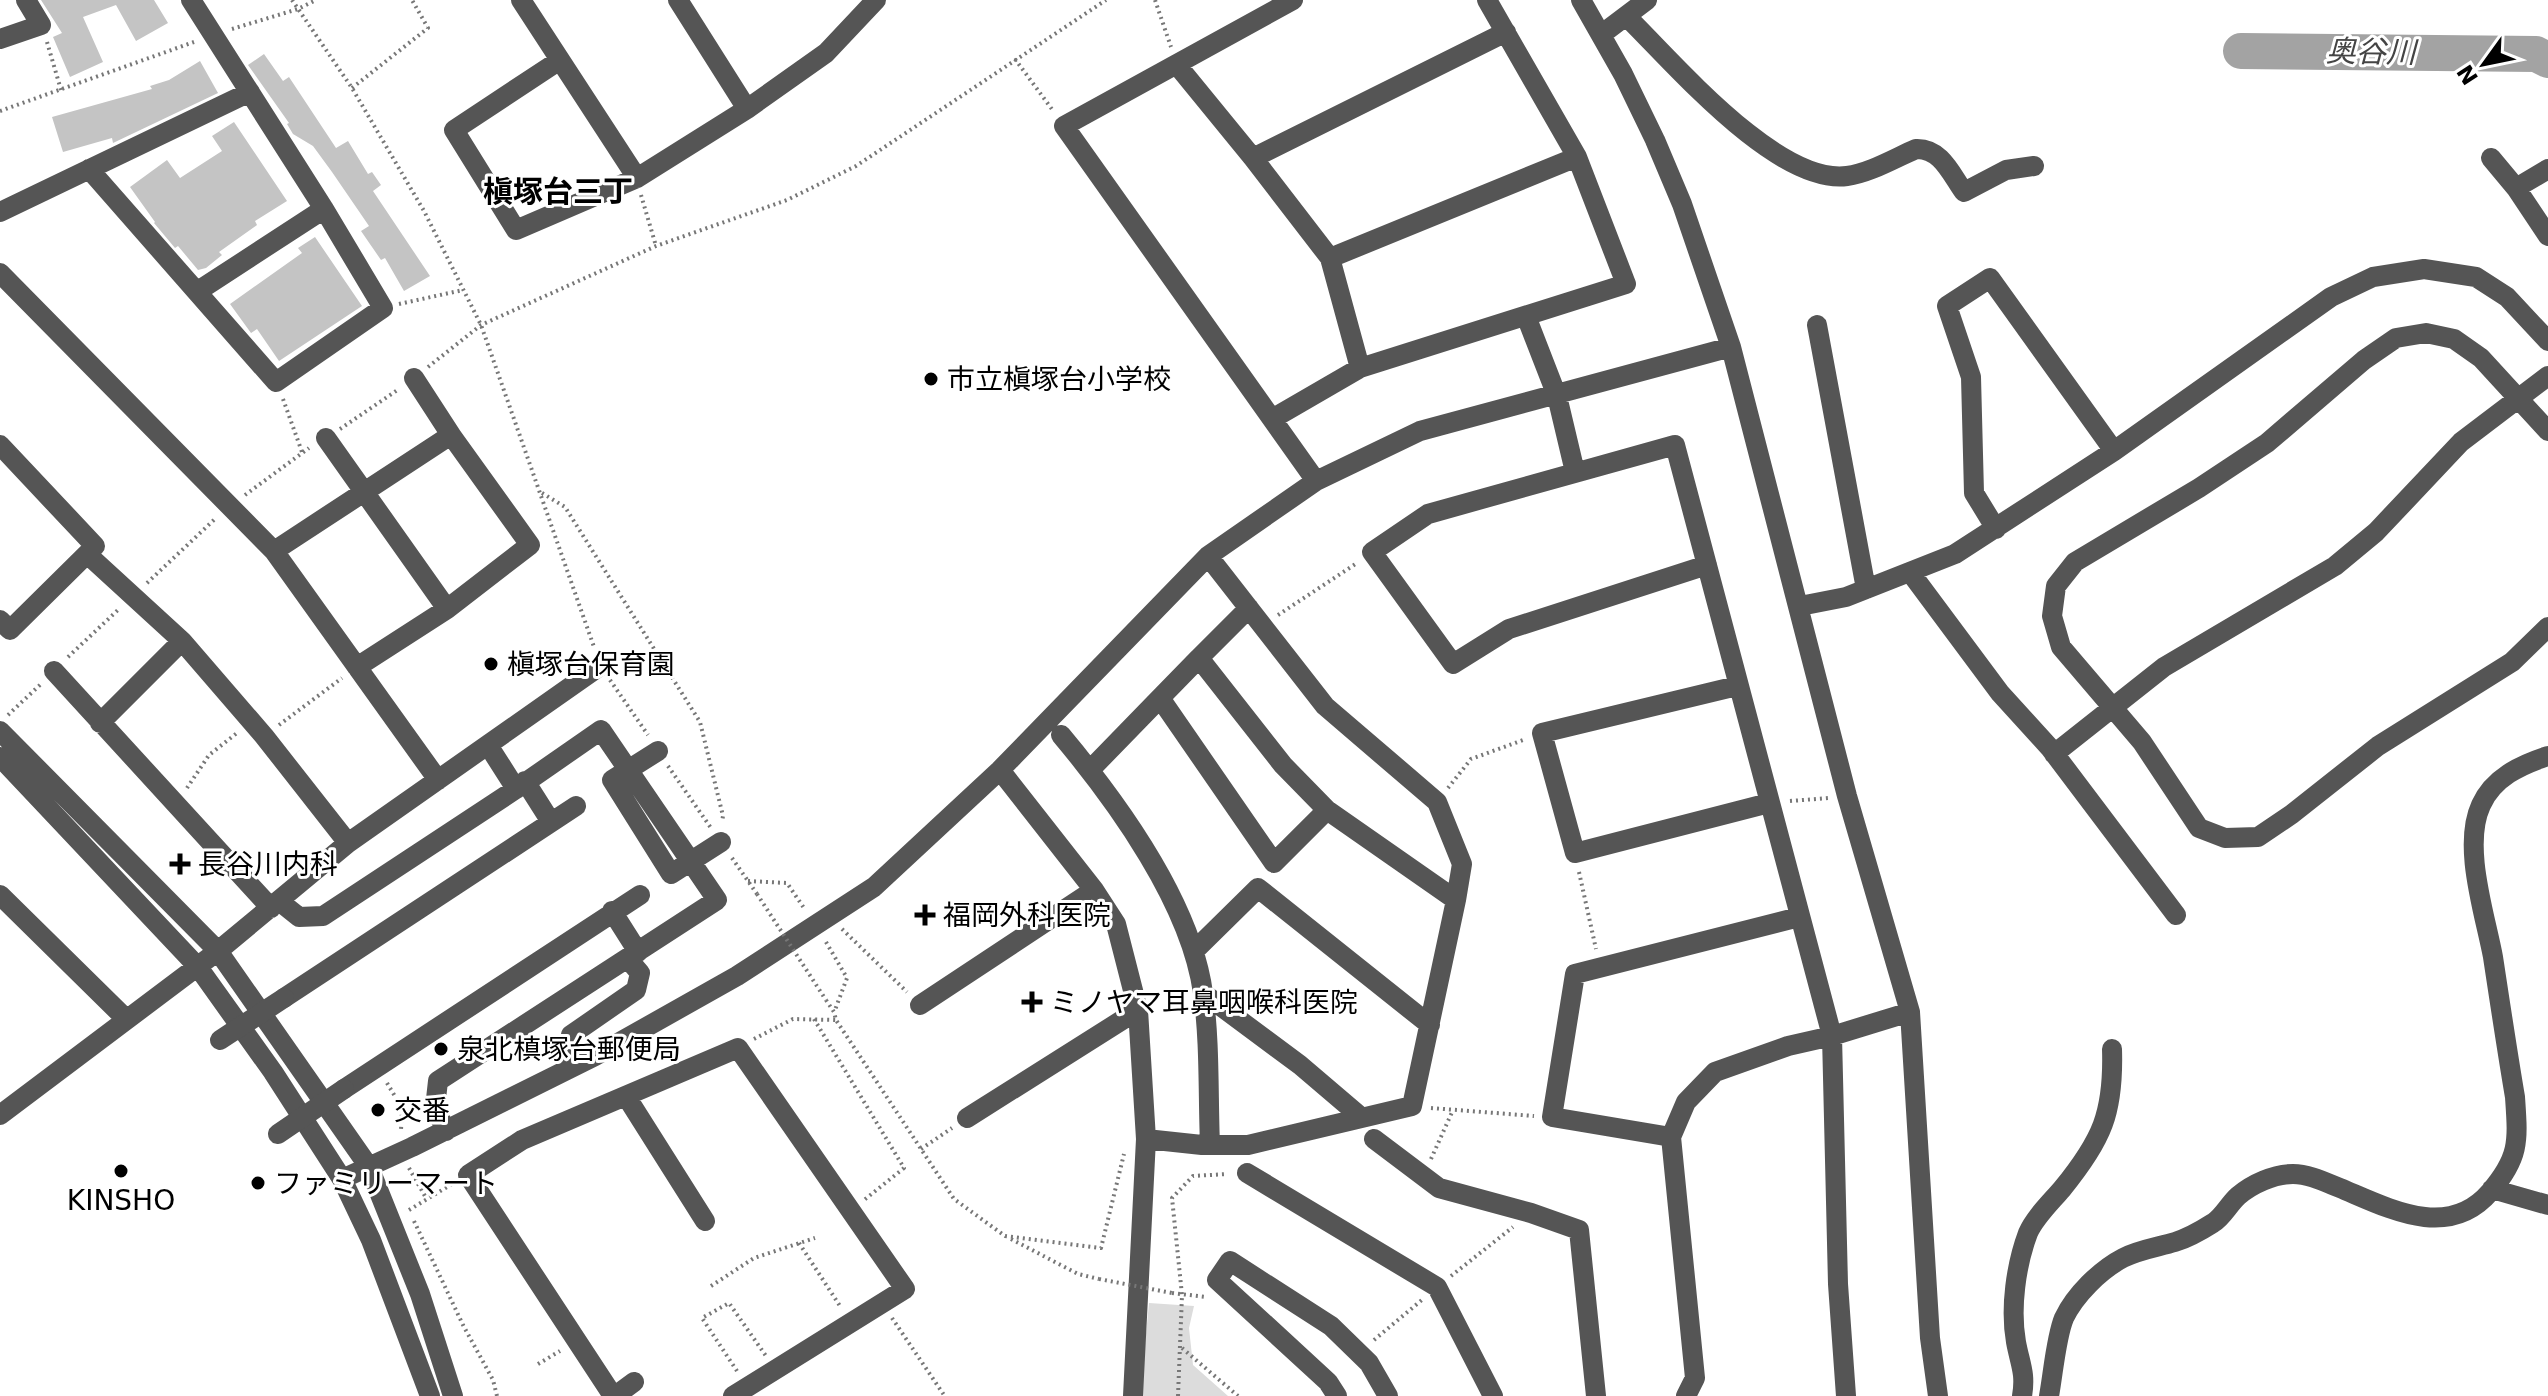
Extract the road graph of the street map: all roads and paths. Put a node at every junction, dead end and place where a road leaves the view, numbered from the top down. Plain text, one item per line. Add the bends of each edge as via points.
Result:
1 (26, 0) edge
2 (191, 0) edge
3 (292, 0) edge
4 (316, 0) edge
5 (412, 0) edge
6 (521, 0) edge
7 (678, 0) edge
8 (876, 0) edge
9 (1106, 0) edge
10 (1155, 0) edge
11 (1293, 0) edge
12 (1487, 0) edge
13 (1581, 0) edge
14 (1647, 0) edge
15 (298, 9) junction
16 (1627, 17) junction
17 (41, 25) junction
18 (1506, 32) junction
19 (1602, 34) junction
20 (213, 35) junction
21 (0, 39) edge
22 (1015, 59) junction
23 (560, 60) junction
24 (1177, 65) junction
25 (352, 88) junction
26 (61, 90) junction
27 (250, 92) junction
28 (747, 109) junction
29 (0, 111) edge
30 (1064, 126) junction
31 (1577, 157) junction
32 (1253, 158) junction
33 (2491, 158) dead end
34 (2034, 166) dead end
35 (89, 169) junction
36 (2548, 169) edge
37 (637, 178) junction
38 (2516, 188) junction
39 (324, 209) junction
40 (0, 212) edge
41 (2548, 236) edge
42 (656, 246) junction
43 (1330, 258) junction
44 (0, 273) edge
45 (463, 290) junction
46 (198, 291) junction
47 (383, 308) junction
48 (1526, 316) junction
49 (481, 325) junction
50 (1817, 325) dead end
51 (2548, 341) edge
52 (1731, 347) junction
53 (1360, 368) junction
54 (2548, 376) edge
55 (414, 378) dead end
56 (276, 382) junction
57 (1557, 396) junction
58 (2517, 398) junction
59 (1272, 419) junction
60 (2548, 431) edge
61 (451, 435) junction
62 (326, 438) dead end
63 (0, 445) edge
64 (2114, 451) junction
65 (302, 452) dead end
66 (1575, 472) junction
67 (1316, 481) junction
68 (364, 492) junction
69 (540, 492) junction
70 (1996, 529) junction
71 (274, 551) junction
72 (1372, 552) junction
73 (87, 554) junction
74 (1208, 556) junction
75 (1707, 565) junction
76 (1910, 572) junction
77 (1866, 589) junction
78 (1800, 606) junction
79 (1249, 608) junction
80 (447, 609) junction
81 (0, 620) edge
82 (1263, 625) junction
83 (2548, 627) edge
84 (182, 641) junction
85 (1199, 658) junction
86 (600, 666) junction
87 (357, 667) junction
88 (54, 671) dead end
89 (1737, 686) junction
90 (1160, 698) junction
91 (2113, 707) junction
92 (100, 723) junction
93 (257, 730) junction
94 (0, 731) edge
95 (1542, 733) junction
96 (1061, 735) dead end
97 (488, 745) junction
98 (658, 751) junction
99 (2054, 754) junction
100 (2548, 756) edge
101 (0, 757) edge
102 (628, 770) junction
103 (1000, 770) junction
104 (1090, 770) junction
105 (438, 780) junction
106 (520, 785) junction
107 (1847, 796) junction
108 (1437, 802) junction
109 (177, 803) junction
110 (1769, 803) junction
111 (576, 806) dead end
112 (1327, 810) junction
113 (551, 822) junction
114 (720, 840) junction
115 (348, 843) junction
116 (1575, 853) junction
117 (690, 862) junction
118 (1274, 863) junction
119 (748, 881) junction
120 (1258, 888) junction
121 (1094, 890) junction
122 (0, 895) edge
123 (640, 895) dead end
124 (1456, 900) junction
125 (275, 905) junction
126 (612, 911) junction
127 (2176, 915) dead end
128 (1799, 917) junction
129 (822, 920) junction
130 (218, 951) junction
131 (1194, 951) junction
132 (633, 956) junction
133 (198, 967) junction
134 (1599, 967) junction
135 (1203, 993) junction
136 (920, 1005) joint
137 (1138, 1010) junction
138 (834, 1012) junction
139 (1910, 1012) junction
140 (126, 1019) junction
141 (814, 1019) junction
142 (836, 1020) junction
143 (1430, 1025) junction
144 (1832, 1036) junction
145 (220, 1040) dead end
146 (738, 1048) junction
147 (2112, 1049) dead end
148 (400, 1064) junction
149 (566, 1070) junction
150 (626, 1096) junction
151 (4, 1105) edge
152 (1453, 1110) dead end
153 (1361, 1117) junction
154 (967, 1118) joint
155 (446, 1131) junction
156 (278, 1134) dead end
157 (1671, 1137) junction
158 (1146, 1139) junction
159 (1374, 1139) dead end
160 (1210, 1145) junction
161 (921, 1149) junction
162 (1125, 1151) dead end
163 (400, 1153) junction
164 (369, 1167) junction
165 (1247, 1173) dead end
166 (468, 1175) junction
167 (1423, 1176) junction
168 (342, 1179) junction
169 (2492, 1189) junction
170 (426, 1198) junction
171 (2548, 1205) edge
172 (850, 1212) junction
173 (705, 1221) dead end
174 (1005, 1236) junction
175 (815, 1238) dead end
176 (799, 1243) junction
177 (711, 1286) dead end
178 (1172, 1293) dead end
179 (882, 1303) junction
180 (841, 1308) dead end
181 (576, 1340) junction
182 (1181, 1347) dead end
183 (538, 1364) dead end
184 (775, 1369) junction
185 (634, 1382) dead end
186 (740, 1391) edge
187 (944, 1395) edge
188 (430, 1396) edge
189 (453, 1396) edge
190 (497, 1396) edge
191 (614, 1396) edge
192 (1133, 1396) edge
193 (1238, 1396) edge
194 (1337, 1396) edge
195 (1388, 1396) edge
196 (1493, 1396) edge
197 (1596, 1396) edge
198 (1686, 1396) edge
199 (1846, 1396) edge
200 (1938, 1396) edge
201 (2022, 1396) edge
202 (2049, 1396) edge

1 - 17 street
2 - 20 street
3 - 15 path
4 - 15 path
5 - 25 path via 428,28
6 - 23 street
7 - 28 street
8 - 28 street via 826,53
9 - 22 path
10 - 24 path
11 - 24 street
12 - 18 street
13 - 19 street
14 - 16 street
15 - 20 path
15 - 25 path
16 - 19 street
16 - 34 street via 1734,122 1804,169 1849,176 1926,149 1937,154 1964,192 2006,170
17 - 21 street
17 - 26 path
18 - 31 street
18 - 32 street
19 - 52 street via 1682,204
20 - 26 path
20 - 27 street
22 - 30 path
22 - 42 path via 856,166 787,200
23 - 37 street
23 - 37 street via 454,130 516,230
24 - 30 street
24 - 32 street
25 - 45 path
26 - 29 path
27 - 35 street
27 - 39 street
28 - 37 street
30 - 59 street
31 - 43 street
31 - 48 street via 1626,284
32 - 43 street
33 - 38 street
35 - 40 street
35 - 46 street
36 - 38 street
37 - 42 path
38 - 41 street
39 - 46 street
39 - 47 street
42 - 49 path
43 - 53 street
44 - 71 street
45 - 47 path
45 - 49 path
46 - 56 street
47 - 56 street
48 - 53 street
48 - 57 street
49 - 69 path
50 - 77 street
51 - 64 street via 2507,297 2476,277 2424,269 2373,277 2331,297
52 - 57 street
52 - 78 street
53 - 59 street
54 - 58 street
55 - 61 street
56 - 65 path
57 - 66 street
57 - 67 street via 1420,431
58 - 60 street
58 - 91 street via 2461,442 2376,532 2335,566 2203,642
58 - 91 street via 2481,358 2454,339 2426,333 2396,338 2267,443 2075,562 2056,586 2052,616 2061,647
59 - 67 street
61 - 68 street
61 - 80 street via 530,545
62 - 68 street
63 - 73 street via 95,546
64 - 70 street
64 - 70 street via 1990,278 1947,306 1971,377 1974,493
66 - 72 street via 1428,514
66 - 75 street via 1675,445
67 - 74 street
68 - 71 street
68 - 80 street
69 - 86 path
69 - 114 path via 565,507 700,722 723,816
70 - 76 street via 1955,554
71 - 87 street
72 - 75 street via 1453,664 1509,629
72 - 82 path
73 - 81 street via 10,630
73 - 84 street
74 - 79 street
74 - 103 street
75 - 89 street
76 - 77 street
76 - 99 street via 2000,693
77 - 78 street
78 - 107 street
79 - 82 street
79 - 85 street
80 - 87 street
82 - 108 street via 1325,706
83 - 91 street via 2512,662 2378,746 2258,837 2225,838 2199,828
84 - 92 street
84 - 93 street
85 - 90 street
85 - 112 street via 1283,765
86 - 97 street
86 - 98 path
87 - 93 path
87 - 105 street
88 - 92 street
89 - 95 street
89 - 110 street
90 - 104 street
90 - 118 street
91 - 99 street
92 - 109 street
93 - 109 path via 209,755
93 - 115 street
94 - 130 street
95 - 108 path via 1471,759
95 - 116 street
96 - 104 street
97 - 105 street
97 - 106 street
98 - 102 street
98 - 114 path
99 - 127 street
100 - 169 street via 2500,778 2481,805 2473,833 2517,1131 2515,1155
101 - 133 street
102 - 106 street via 601,730
102 - 117 street
103 - 121 street
103 - 129 street via 874,887
104 - 131 street via 1159,874
105 - 115 street
106 - 113 street
106 - 125 street via 323,916 299,917
107 - 110 path
107 - 139 street
108 - 124 street via 1462,864
109 - 125 street
110 - 116 street
110 - 128 street
111 - 113 street
112 - 118 street
112 - 124 street
113 - 145 street, bridge
114 - 117 street
114 - 119 path
115 - 125 street
116 - 134 path
117 - 132 street via 717,900
118 - 120 street
119 - 129 path via 787,883
119 - 138 path, bridge
120 - 131 street
120 - 143 street
121 - 136 street
121 - 137 street via 1116,924
122 - 140 street
123 - 126 street
124 - 143 street
125 - 130 street
126 - 132 street
126 - 148 street
128 - 134 street
128 - 144 street
129 - 136 path
129 - 138 path via 847,978
129 - 149 street via 737,976
130 - 133 street
130 - 164 street
131 - 135 street
132 - 149 street via 640,973 636,990 571,1035
132 - 155 street via 438,1081 435,1108
133 - 140 street
133 - 168 street
134 - 157 street via 1575,974 1552,1117
135 - 153 street
135 - 160 street
137 - 154 street
137 - 158 street
138 - 142 path
139 - 144 street
139 - 200 street
140 - 151 street
141 - 142 path
141 - 146 path via 793,1019
141 - 172 path via 904,1168
142 - 161 path
143 - 153 street via 1412,1106
144 - 157 street via 1715,1072 1686,1102
144 - 199 street
146 - 150 street
146 - 172 street
147 - 201 street via 2113,1089 2106,1119 2087,1159 2029,1230 2021,1260 2015,1295 2016,1341 2025,1375
148 - 156 street, bridge via 344,1089
148 - 163 path via 387,1082 402,1108
149 - 155 street
150 - 166 street via 522,1140
150 - 173 street
152 - 167 path
153 - 160 street via 1248,1145
154 - 161 path
155 - 163 street
157 - 198 street via 1695,1378
158 - 160 street
158 - 192 street
159 - 167 street
161 - 174 path via 954,1199
162 - 174 path via 1101,1248
163 - 164 street
163 - 170 path
164 - 168 street
164 - 189 street via 420,1294
165 - 196 street via 1437,1287
166 - 170 path
166 - 181 street
167 - 197 street via 1439,1188 1579,1230
168 - 188 street
169 - 171 street
169 - 202 street via 2480,1203 2454,1217 2423,1219 2318,1179 2293,1174 2264,1180 2238,1196 2217,1221 2179,1241 2123,1257 2078,1296 2064,1320
170 - 190 path via 408,1209
172 - 179 street via 905,1289
174 - 178 path, bridge via 1078,1274
175 - 176 path
176 - 177 path via 754,1258
176 - 180 path
179 - 184 street
179 - 187 path
181 - 183 path
181 - 191 street
182 - 193 path
184 - 186 street
184 - 186 path via 729,1303 702,1318
185 - 191 street
194 - 195 street via 1217,1280 1230,1261 1331,1326 1369,1363

